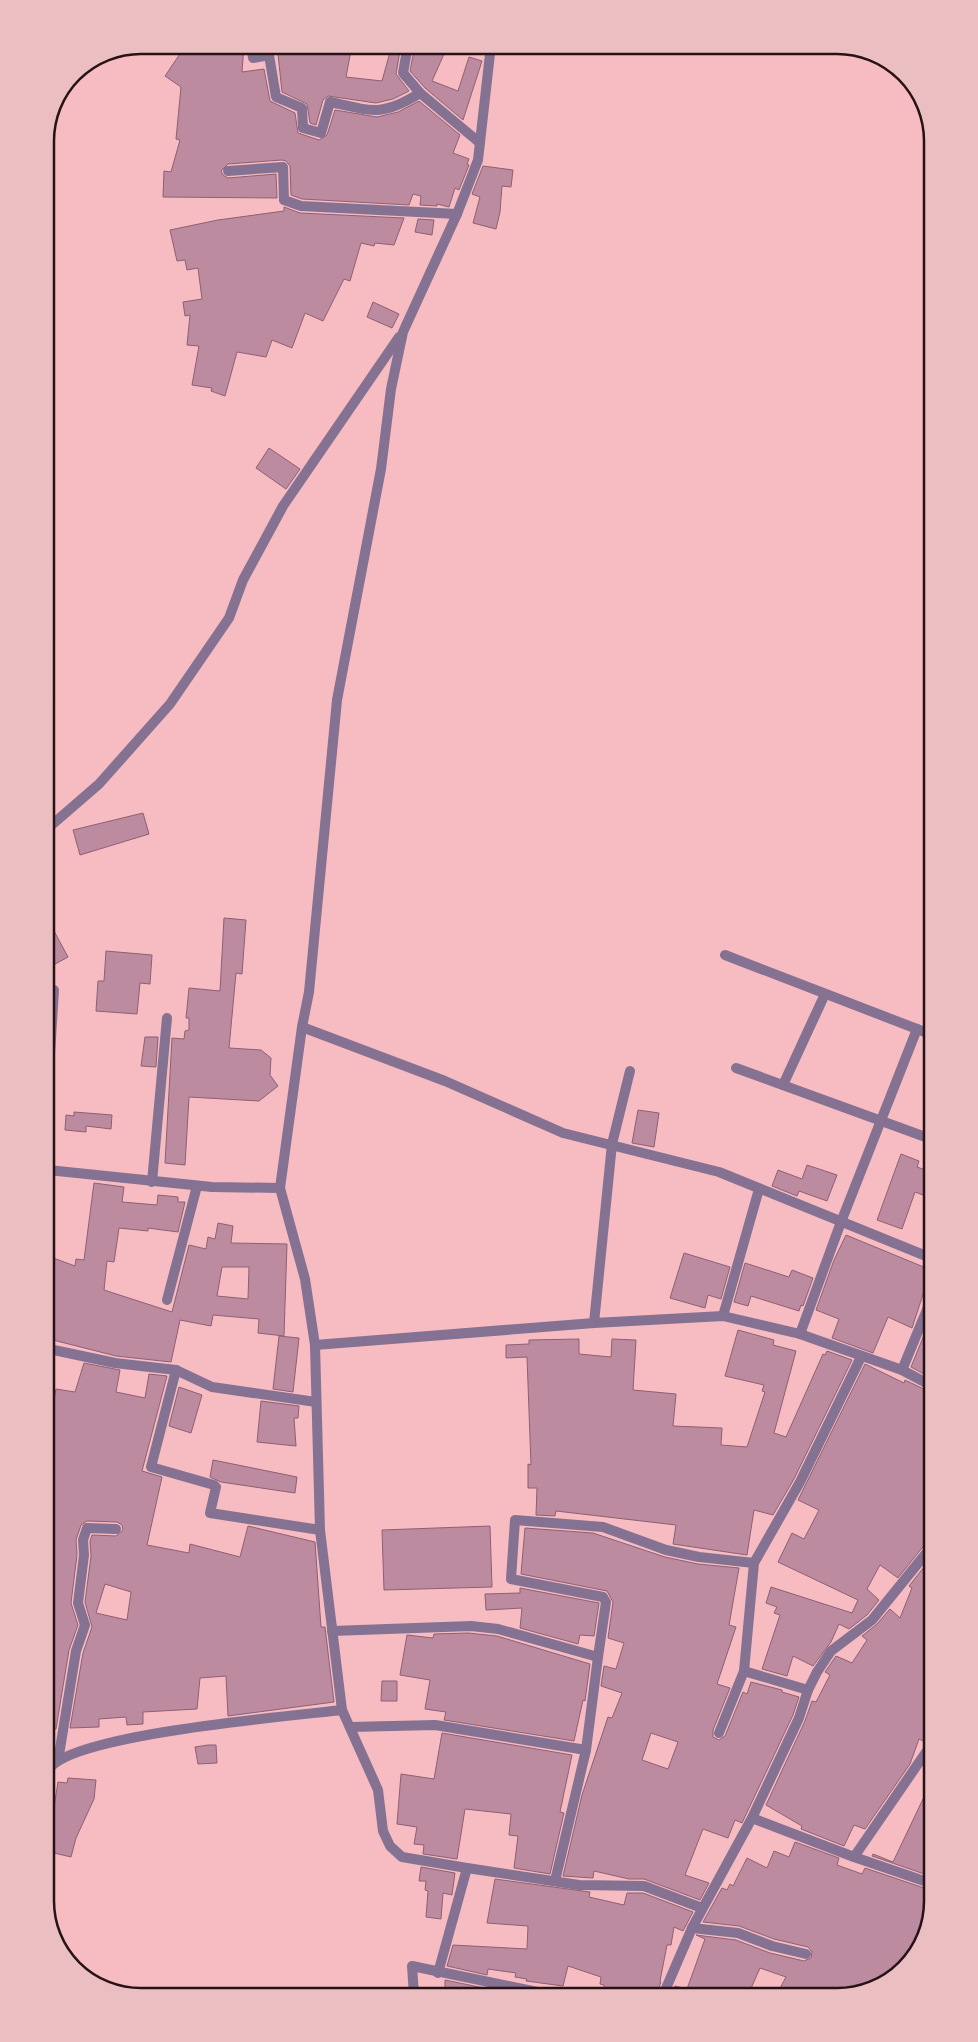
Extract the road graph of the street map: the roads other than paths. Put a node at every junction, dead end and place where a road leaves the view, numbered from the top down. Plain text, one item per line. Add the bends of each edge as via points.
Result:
1 (253, 54) edge
2 (406, 54) edge
3 (490, 54) edge
4 (420, 93) junction
5 (480, 143) junction
6 (228, 171) dead end
7 (457, 214) junction
8 (403, 332) junction
9 (54, 823) edge
10 (725, 955) dead end
11 (825, 994) junction
12 (166, 1018) dead end
13 (302, 1027) junction
14 (917, 1029) junction
15 (924, 1032) edge
16 (736, 1068) dead end
17 (630, 1071) dead end
18 (783, 1085) junction
19 (881, 1120) junction
20 (924, 1137) edge
21 (612, 1144) junction
22 (54, 1171) edge
23 (152, 1182) junction
24 (197, 1186) junction
25 (280, 1188) junction
26 (759, 1189) junction
27 (841, 1222) junction
28 (924, 1255) edge
29 (167, 1300) dead end
30 (723, 1316) junction
31 (924, 1317) edge
32 (594, 1323) junction
33 (800, 1334) junction
34 (315, 1345) junction
35 (54, 1350) edge
36 (860, 1357) junction
37 (176, 1370) junction
38 (902, 1370) junction
39 (924, 1382) edge
40 (316, 1402) junction
41 (116, 1530) dead end
42 (320, 1530) junction
43 (924, 1556) edge
44 (754, 1563) junction
45 (332, 1631) junction
46 (598, 1657) junction
47 (744, 1671) junction
48 (808, 1690) junction
49 (342, 1710) junction
50 (350, 1727) junction
51 (719, 1733) dead end
52 (55, 1747) edge
53 (586, 1750) junction
54 (924, 1754) edge
55 (58, 1761) junction
56 (54, 1764) edge
57 (752, 1818) junction
58 (854, 1858) junction
59 (467, 1868) junction
60 (924, 1881) edge
61 (555, 1882) junction
62 (702, 1908) junction
63 (692, 1928) junction
64 (806, 1954) dead end
65 (438, 1973) junction
66 (414, 1988) edge
67 (516, 1988) edge
68 (666, 1988) edge

1 - 4 street via 254,58 269,55 276,97 302,108 303,128 321,133 330,102 375,112 404,103
2 - 4 street via 403,73
3 - 5 street
4 - 5 street
5 - 7 street via 478,160
6 - 7 street via 282,167 284,200 301,206
7 - 8 street
8 - 9 street via 283,506 243,580 230,618 170,704 99,784
8 - 13 street via 337,700 309,992
10 - 11 street
11 - 14 street
11 - 18 street
12 - 23 street
13 - 21 street via 445,1081 563,1133
13 - 25 street
14 - 15 street
14 - 19 street
16 - 18 street
17 - 21 street
18 - 19 street
19 - 20 street
19 - 27 street
21 - 26 street via 720,1172
21 - 32 street
22 - 23 street
23 - 24 street
24 - 25 street
24 - 29 street
25 - 34 street via 305,1279
26 - 27 street
26 - 30 street
27 - 28 street
27 - 33 street
30 - 32 street
30 - 33 street
31 - 38 street
32 - 34 street
33 - 36 street
34 - 40 street
35 - 37 street via 115,1363
36 - 38 street
36 - 44 street via 800,1482
37 - 40 street via 212,1387
37 - 42 street via 150,1467 214,1484 210,1513
38 - 39 street
40 - 42 street
41 - 52 street via 87,1528 83,1540 78,1603 85,1624 76,1650
42 - 45 street
43 - 48 street via 872,1620 831,1651
44 - 46 street via 666,1550 604,1527 515,1520 511,1579 603,1597 606,1602
44 - 47 street
45 - 46 street via 471,1626 498,1629
45 - 49 street
46 - 53 street
47 - 48 street
47 - 51 street
48 - 57 street via 799,1718
49 - 50 street
49 - 55 street via 144,1734
50 - 53 street via 435,1726
50 - 59 street via 378,1790 383,1831 390,1846 402,1857
52 - 55 street
53 - 61 street
54 - 58 street
55 - 56 street
57 - 58 street
57 - 62 street
58 - 60 street
59 - 61 street
59 - 65 street
61 - 62 street via 579,1886 644,1886
62 - 63 street
63 - 64 street via 738,1933
63 - 68 street
65 - 66 street via 412,1966
65 - 67 street

